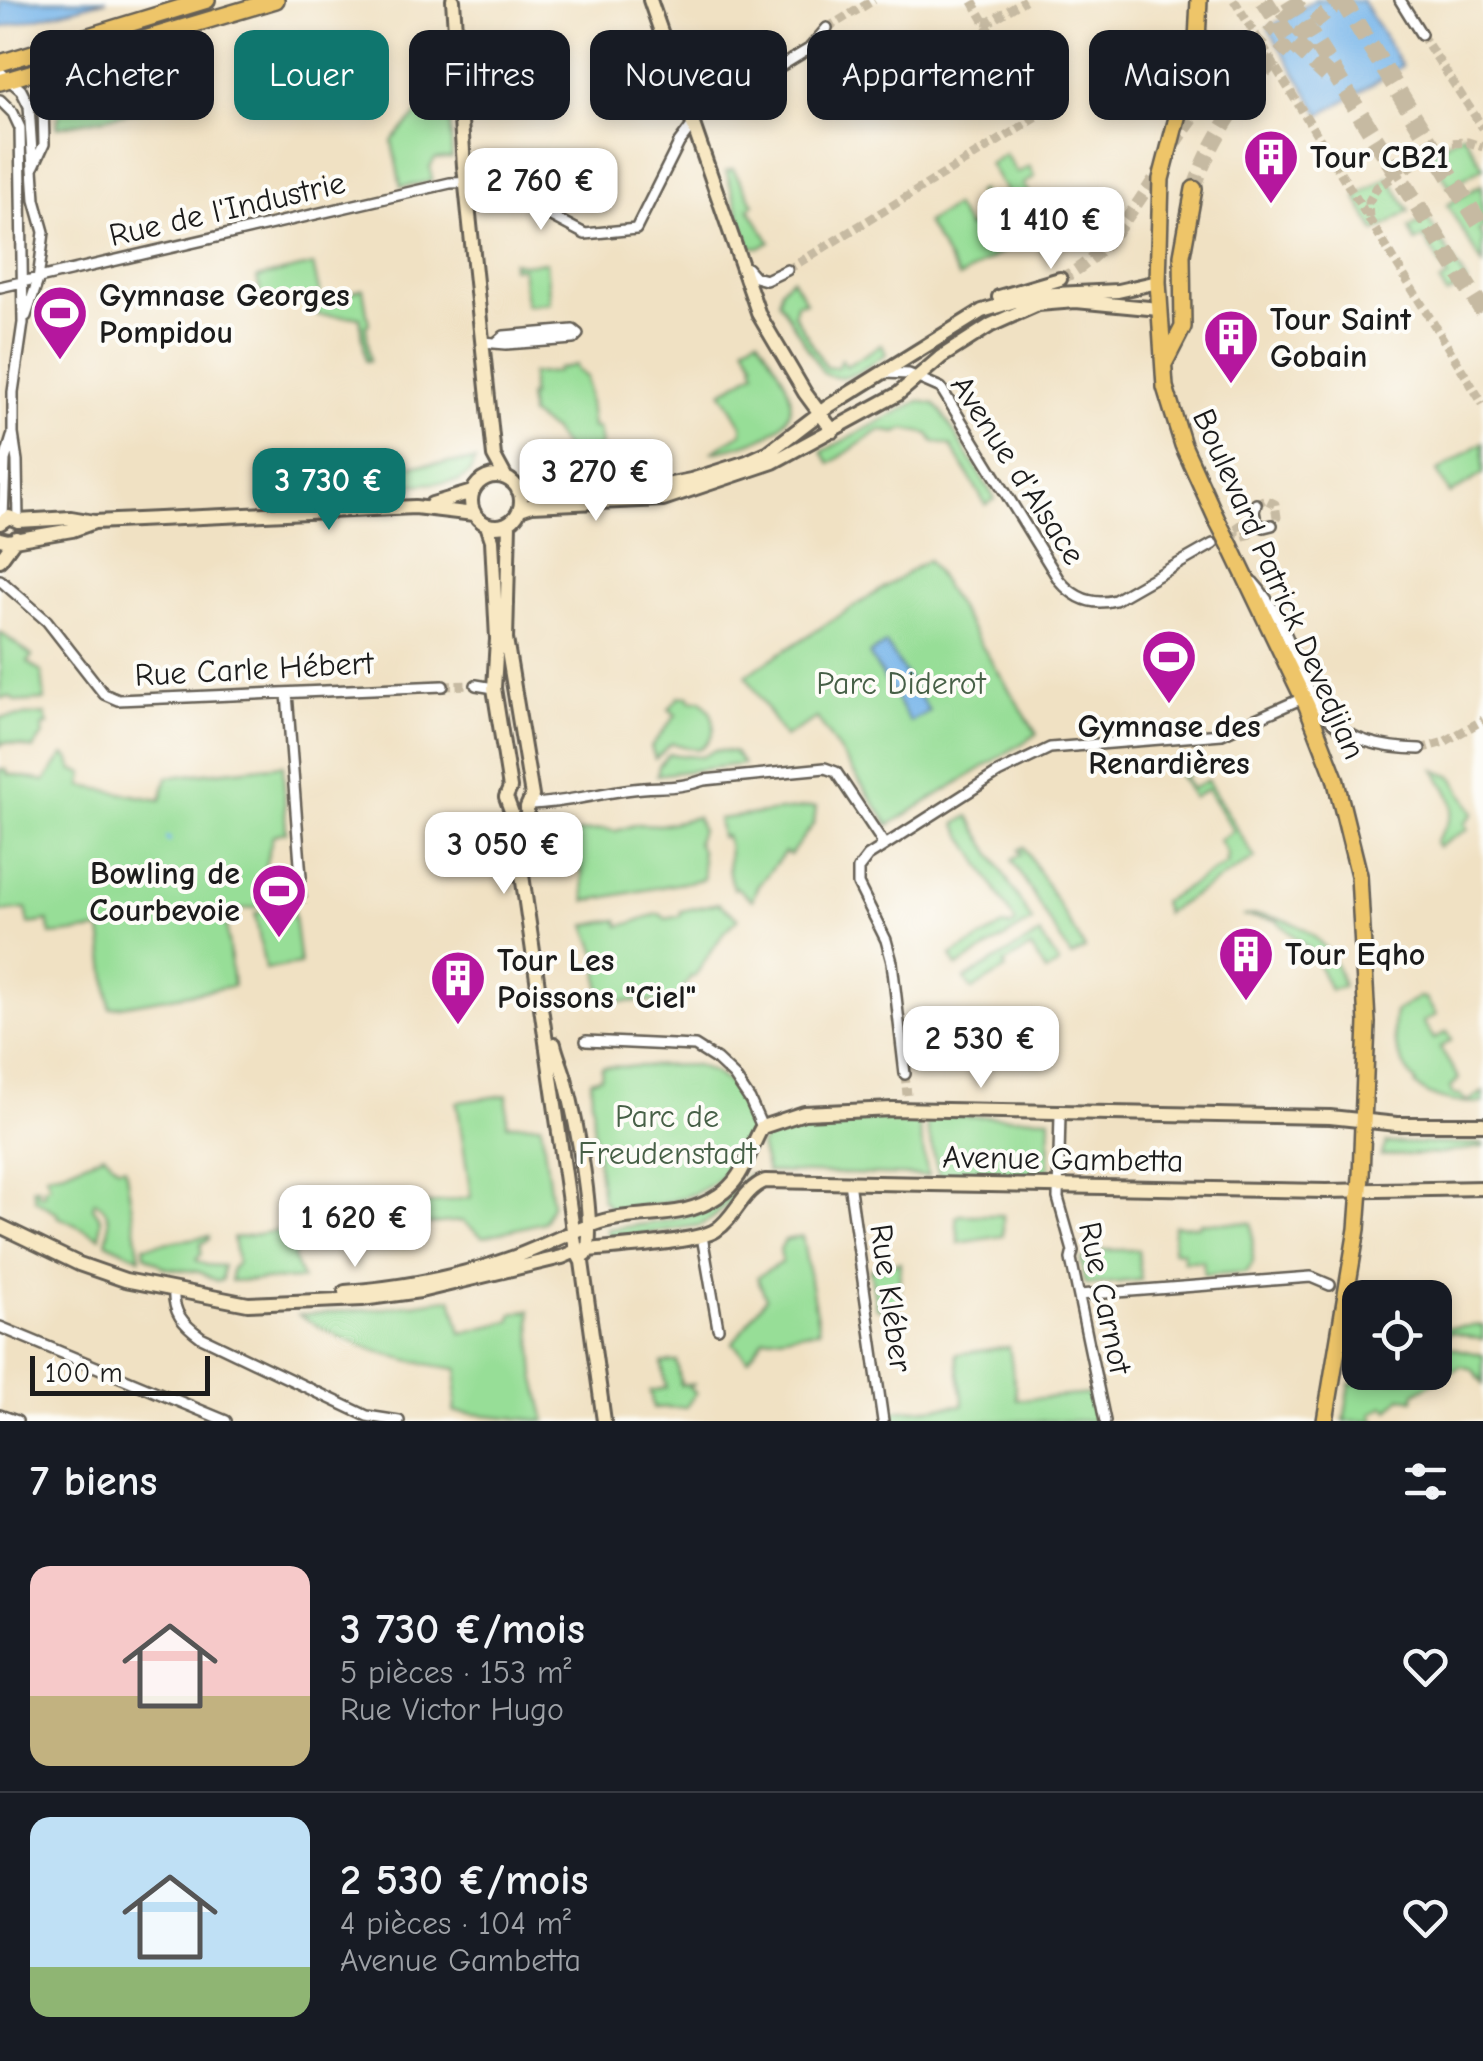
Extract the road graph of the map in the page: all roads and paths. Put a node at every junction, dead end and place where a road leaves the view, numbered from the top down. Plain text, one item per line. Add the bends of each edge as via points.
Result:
1 (207, 0) edge
2 (276, 0) edge
3 (452, 0) edge
4 (650, 0) edge
5 (1199, 0) edge
6 (1400, 0) edge
7 (828, 28) tunnel mouth
8 (178, 30) edge
9 (1421, 34) tunnel mouth
10 (0, 63) edge
11 (30, 72) edge
12 (3, 78) edge
13 (0, 100) edge
14 (43, 120) edge
15 (692, 125) junction
16 (32, 169) junction
17 (465, 183) junction
18 (1194, 189) tunnel mouth
19 (731, 239) junction
20 (787, 270) tunnel mouth
21 (38, 280) junction
22 (1060, 280) tunnel mouth
23 (1158, 282) junction
24 (22, 283) junction
25 (0, 287) edge
26 (1159, 310) junction
27 (964, 322) junction
28 (23, 323) junction
29 (498, 341) junction
30 (482, 342) junction
31 (1163, 366) junction
32 (882, 373) junction
33 (919, 376) junction
34 (818, 413) junction
35 (833, 431) junction
36 (494, 456) junction
37 (485, 478) junction
38 (506, 478) junction
39 (518, 490) junction
40 (472, 492) junction
41 (415, 508) junction
42 (520, 509) junction
43 (474, 514) junction
44 (7, 521) edge
45 (1247, 521) tunnel mouth
46 (94, 522) junction
47 (509, 523) junction
48 (486, 524) junction
49 (1264, 528) dead end
50 (17, 537) junction
51 (0, 539) edge
52 (1213, 544) tunnel mouth
53 (0, 560) edge
54 (1246, 573) junction
55 (0, 580) edge
56 (476, 685) tunnel mouth
57 (443, 686) tunnel mouth
58 (494, 688) junction
59 (287, 693) junction
60 (1303, 698) junction
61 (1420, 749) tunnel mouth
62 (510, 788) junction
63 (528, 788) junction
64 (528, 805) junction
65 (512, 807) junction
66 (882, 846) junction
67 (300, 877) tunnel mouth
68 (586, 1041) dead end
69 (905, 1074) tunnel mouth
70 (1060, 1114) junction
71 (1363, 1118) junction
72 (1483, 1124) edge
73 (762, 1128) junction
74 (749, 1161) junction
75 (765, 1181) junction
76 (850, 1182) junction
77 (1058, 1186) junction
78 (1483, 1188) edge
79 (1360, 1190) junction
80 (0, 1226) edge
81 (582, 1228) junction
82 (702, 1236) junction
83 (582, 1254) junction
84 (1330, 1285) dead end
85 (174, 1289) junction
86 (1079, 1295) junction
87 (228, 1299) junction
88 (0, 1327) edge
89 (718, 1328) dead end
90 (0, 1415) edge
91 (387, 1420) edge
92 (17, 1421) edge
93 (226, 1421) edge
94 (399, 1421) edge
95 (604, 1421) edge
96 (883, 1421) edge
97 (1105, 1421) edge
98 (1325, 1421) edge

1 - 10 main road
2 - 8 main road
3 - 17 main road
4 - 15 main road
5 - 23 main road, Boulevard Patrick Devedjian via 1197,40 1161,179
6 - 9 street
7 - 15 street via 810,49 707,108
11 - 12 main road
12 - 16 street via 21,90 28,106
13 - 24 street via 20,128
14 - 16 street via 44,144
15 - 17 street via 636,229 585,234 496,187
15 - 19 main road
16 - 21 street via 44,232
17 - 21 street, Rue de l'Industrie
17 - 30 main road
18 - 31 main road via 1184,239 1183,327
19 - 20 street via 758,278
19 - 34 main road via 759,315
21 - 24 street, Rue de l'Industrie
21 - 28 street
22 - 27 main road via 1008,293
23 - 26 main road, Boulevard Patrick Devedjian
23 - 27 main road via 1121,291 1035,295 997,304
24 - 25 street, Rue de l'Industrie
24 - 28 street
26 - 31 main road, Boulevard Patrick Devedjian
26 - 33 main road via 1038,304 991,324
27 - 32 main road
28 - 44 street via 13,392 17,461
29 - 29 street via 573,339 578,334 556,331
29 - 30 street
30 - 36 main road
31 - 54 main road, Boulevard Patrick Devedjian, bridge via 1172,415
32 - 33 street, Avenue d'Alsace
32 - 34 main road
33 - 35 main road
33 - 52 street, Avenue d'Alsace via 945,393 1059,580 1076,596 1116,600
34 - 35 main road
34 - 39 main road via 770,452 691,480 616,491
35 - 42 main road via 681,496
36 - 37 main road
36 - 38 main road
37 - 38 main road
37 - 40 main road
38 - 39 main road
39 - 42 main road
40 - 41 main road
40 - 43 main road
41 - 43 main road
41 - 46 main road
42 - 47 main road
43 - 48 main road
44 - 46 main road
44 - 50 main road
45 - 49 street via 1255,508
46 - 50 main road
47 - 48 main road
47 - 63 main road via 506,639
48 - 58 main road via 492,540
50 - 51 main road
50 - 53 main road
54 - 60 main road, Boulevard Patrick Devedjian
54 - 61 street via 1282,624 1323,714 1375,743
55 - 59 street, Rue Carle Hébert via 47,621 112,698
56 - 58 street
57 - 59 street, Rue Carle Hébert
58 - 62 main road
59 - 67 street
60 - 66 street via 1222,734 1050,748
60 - 71 main road, Boulevard Patrick Devedjian via 1335,778 1359,874 1367,1023
62 - 63 main road
62 - 65 main road
63 - 64 main road
64 - 65 main road
64 - 66 street via 816,769 836,772
64 - 81 main road via 527,850 554,1041 567,1086
65 - 81 main road
66 - 69 street via 861,864 858,884 892,962
68 - 73 street via 695,1046 741,1084
70 - 71 main road, Avenue Gambetta
70 - 73 main road, Avenue Gambetta via 908,1104 804,1113
70 - 77 street, Rue Carnot
71 - 72 main road, Avenue Gambetta
71 - 79 main road, Boulevard Patrick Devedjian
73 - 74 main road
74 - 75 main road
74 - 81 main road via 736,1182 687,1212
75 - 76 main road, Avenue Gambetta
75 - 82 main road
76 - 77 main road, Avenue Gambetta
76 - 96 street, Rue Kléber
77 - 79 main road, Avenue Gambetta
77 - 86 street, Rue Carnot
78 - 79 main road, Avenue Gambetta
79 - 98 main road, Boulevard Patrick Devedjian
80 - 85 main road via 125,1280
81 - 83 main road
81 - 87 main road via 505,1261 441,1276 350,1292
82 - 83 main road
82 - 89 street
83 - 87 main road via 362,1299
83 - 95 main road
84 - 86 street via 1310,1277
85 - 87 main road
85 - 91 street via 183,1324 201,1336
86 - 97 street, Rue Carnot
88 - 93 street
90 - 92 street
91 - 94 street

